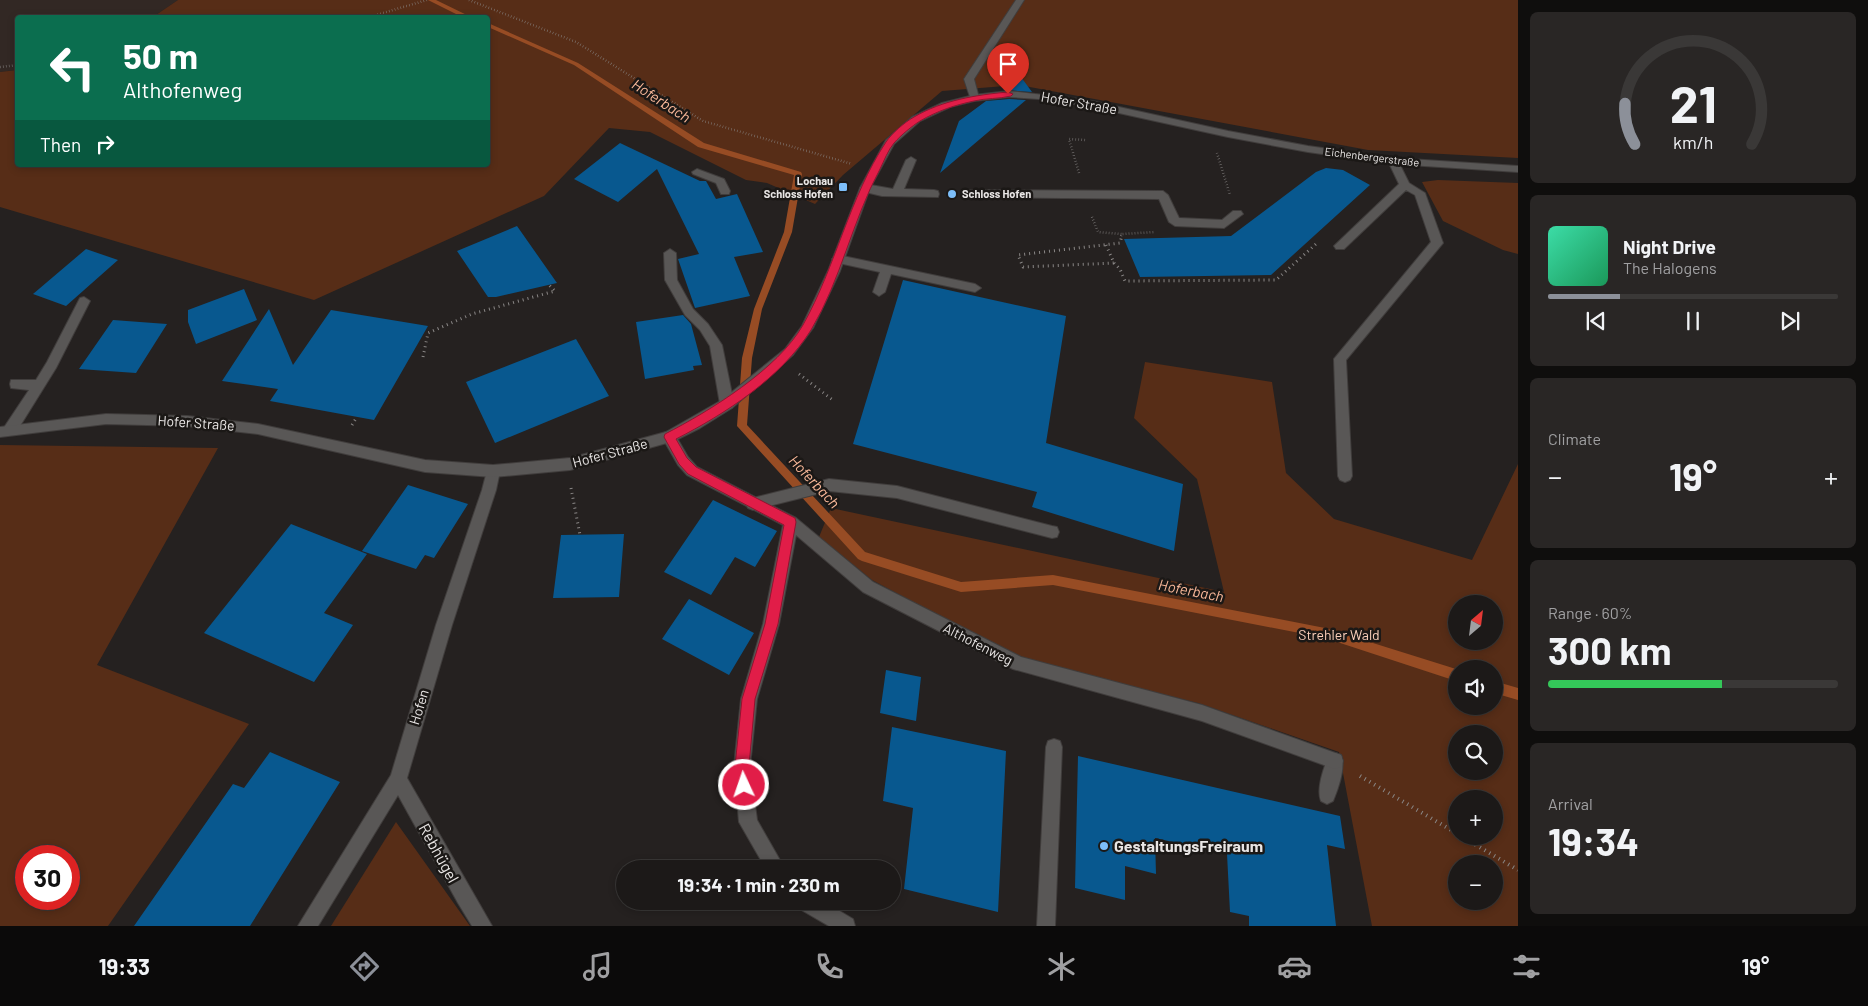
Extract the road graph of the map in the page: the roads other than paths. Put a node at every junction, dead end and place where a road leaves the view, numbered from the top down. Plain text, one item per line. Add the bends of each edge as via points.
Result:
1 (1020, 0) edge
2 (974, 98) junction
3 (1228, 134) joint
4 (911, 160) dead end
5 (1393, 161) junction
6 (1518, 170) edge
7 (698, 172) dead end
8 (1405, 185) junction
9 (865, 188) junction
10 (725, 191) dead end
11 (897, 193) junction
12 (912, 193) junction
13 (934, 194) dead end
14 (969, 194) dead end
15 (916, 205) dead end
16 (1237, 214) road end
17 (1340, 246) dead end
18 (670, 253) dead end
19 (838, 259) junction
20 (893, 269) junction
21 (975, 288) dead end
22 (879, 292) dead end
23 (84, 301) dead end
24 (762, 376) joint
25 (16, 384) dead end
26 (38, 385) junction
27 (732, 400) junction
28 (5, 431) edge
29 (669, 437) junction
30 (493, 471) junction
31 (1345, 476) dead end
32 (754, 504) junction
33 (790, 522) junction
34 (1052, 532) dead end
35 (1054, 747) dead end
36 (398, 779) junction
37 (1327, 795) dead end
38 (771, 860) edge
39 (820, 910) edge
40 (307, 926) edge
41 (483, 926) edge
42 (846, 926) edge
43 (1046, 926) edge

1 - 2 street via 969,79
2 - 3 street, Hofer Straße via 1008,94 1039,96 1102,106
2 - 9 street, Hofer Straße via 916,119 890,142
3 - 5 street, Eichenbergerstraße
4 - 11 street
5 - 6 street, Eichenbergerstraße
5 - 8 street
7 - 10 street via 720,180
8 - 17 street
8 - 31 street via 1420,193 1437,243 1340,359
9 - 11 street
9 - 19 street, Hofer Straße
11 - 12 street
12 - 13 street
12 - 15 street
14 - 16 street via 1163,195 1175,222 1224,224
18 - 27 street via 671,280 689,312 716,345
19 - 20 street
19 - 24 street, Hofer Straße via 807,328 789,352
20 - 21 street
20 - 22 street
23 - 26 street via 52,365
24 - 27 street, Hofer Straße
25 - 26 street
26 - 28 street
27 - 29 street, Hofer Straße
28 - 30 street, Hofer Straße via 106,419 187,421 258,429 425,466
29 - 30 street, Hofer Straße via 570,464
29 - 32 street, Althofenweg via 692,471
30 - 36 street, Hofen
32 - 33 street, Althofenweg
32 - 34 street via 830,485 897,492
33 - 37 street, Althofenweg via 868,587 1019,664 1202,713 1335,760
33 - 38 street via 771,624 749,699 742,766 748,822
35 - 43 street
36 - 40 street, Hofen
36 - 41 street, Rebhügel
39 - 42 street

